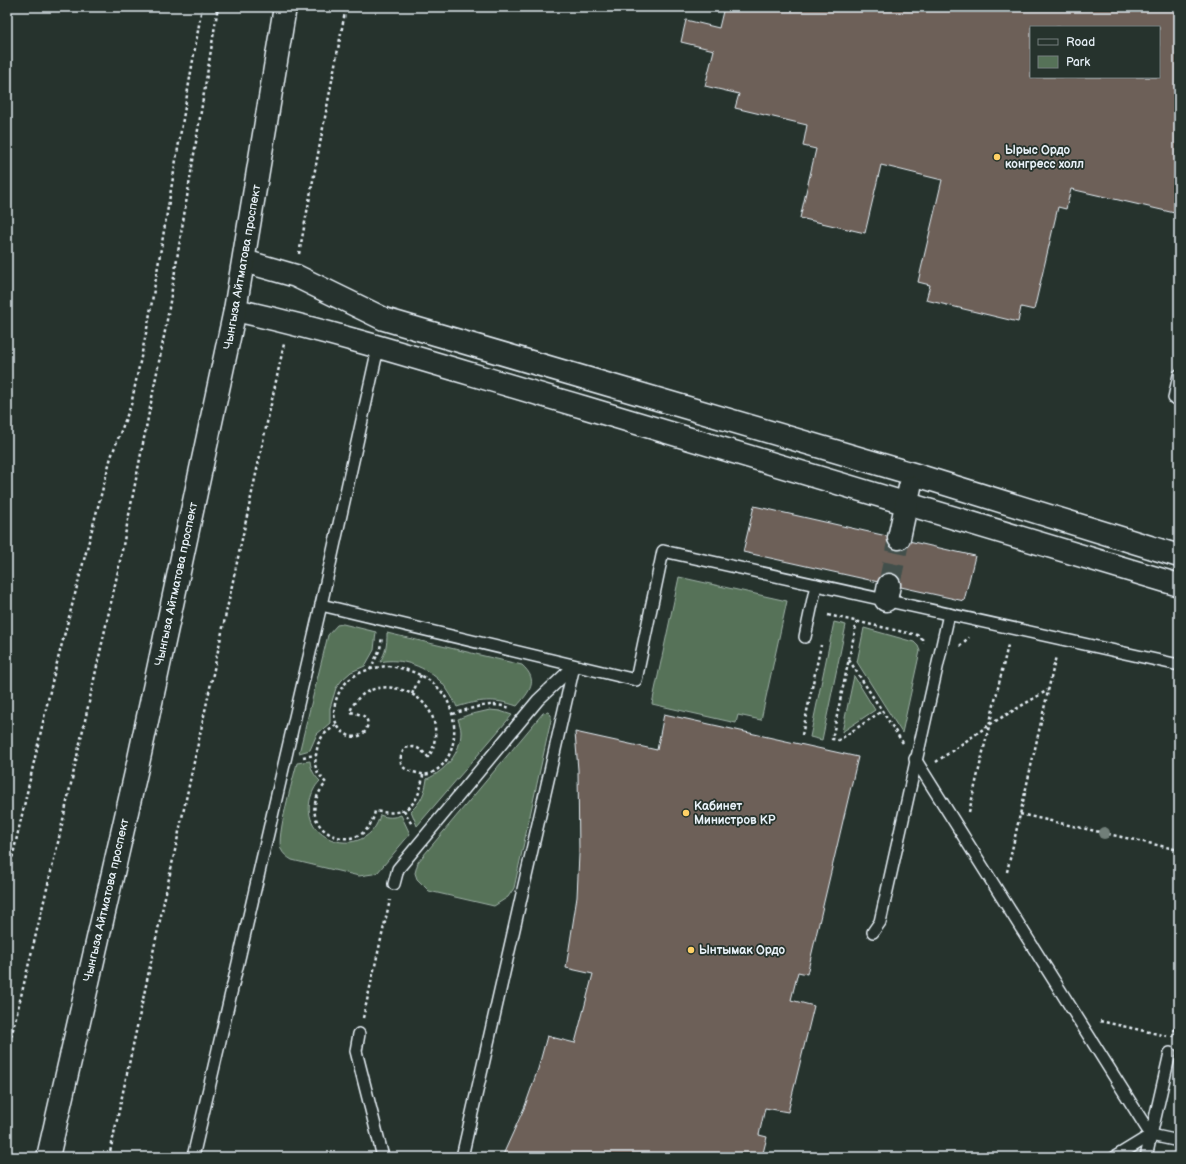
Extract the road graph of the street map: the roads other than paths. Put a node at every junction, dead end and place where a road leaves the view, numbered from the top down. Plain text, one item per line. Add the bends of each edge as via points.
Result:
1 (286, 7) edge
2 (244, 261) junction
3 (235, 310) junction
4 (384, 319) junction
5 (378, 348) junction
6 (1179, 375) edge
7 (1174, 398) dead end
8 (912, 474) junction
9 (907, 502) junction
10 (899, 538) tunnel mouth
11 (1179, 556) edge
12 (816, 585) junction
13 (1179, 585) edge
14 (321, 605) junction
15 (949, 614) junction
16 (805, 637) dead end
17 (1179, 665) edge
18 (574, 666) junction
19 (915, 759) junction
20 (394, 884) road end
21 (873, 932) dead end
22 (359, 1034) road end
23 (1170, 1053) road end
24 (1151, 1135) junction
25 (1179, 1141) edge
26 (48, 1157) edge
27 (193, 1157) edge
28 (383, 1157) edge
29 (462, 1157) edge
30 (1115, 1157) edge
31 (1146, 1157) edge

1 - 2 street, Чынгыза Айтматова проспект
2 - 3 street, Чынгыза Айтматова проспект
2 - 4 street via 296,276
3 - 5 street via 288,322
3 - 26 street, Чынгыза Айтматова проспект via 136,768
4 - 5 street
4 - 8 street
5 - 9 street
5 - 14 lane
6 - 7 lane
8 - 9 street
8 - 11 street
9 - 10 street
9 - 13 street
12 - 15 lane via 888,593
12 - 16 lane
12 - 18 lane via 663,551 636,680
14 - 18 lane
14 - 27 lane
15 - 17 lane
15 - 19 lane
18 - 20 lane via 538,700 398,869
18 - 29 lane
19 - 21 lane via 880,922
19 - 24 lane
22 - 28 lane via 356,1051
23 - 24 lane
24 - 25 lane
24 - 30 lane
24 - 31 lane

